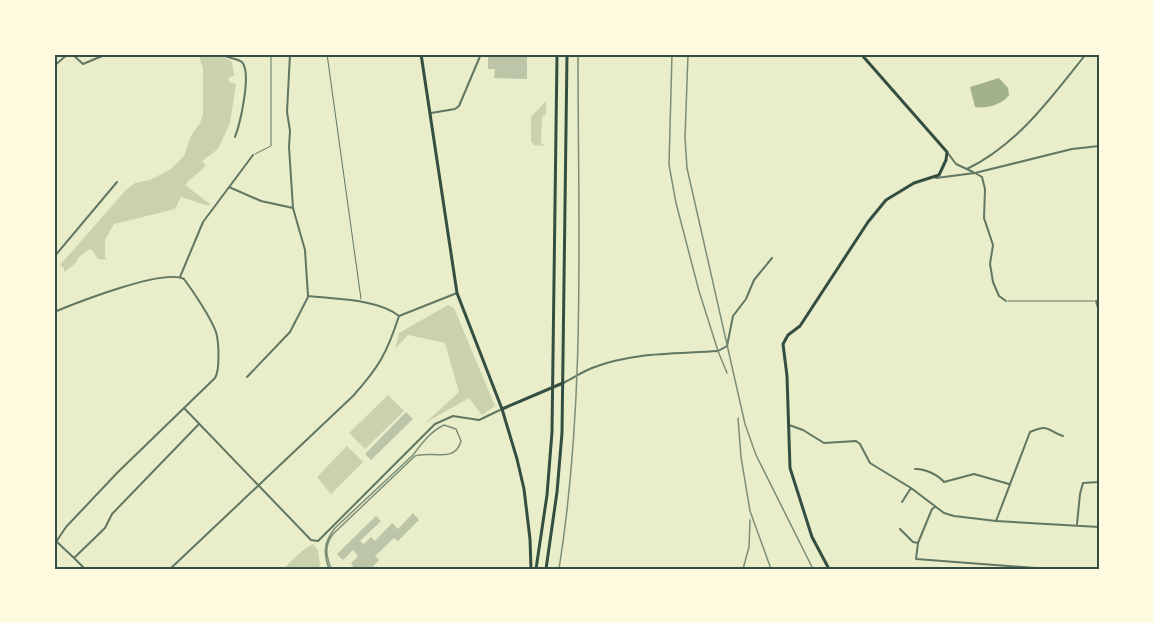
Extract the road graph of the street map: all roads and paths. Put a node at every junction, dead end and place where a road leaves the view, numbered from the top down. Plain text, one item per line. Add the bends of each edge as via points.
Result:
1 (70, 54) edge
2 (107, 54) edge
3 (220, 54) edge
4 (271, 54) edge
5 (290, 54) edge
6 (327, 54) edge
7 (421, 54) edge
8 (481, 54) edge
9 (557, 54) edge
10 (567, 54) edge
11 (861, 54) edge
12 (1086, 54) edge
13 (54, 66) edge
14 (431, 113) junction
15 (235, 136) dead end
16 (1099, 146) edge
17 (947, 152) junction
18 (253, 155) joint
19 (968, 169) junction
20 (975, 173) junction
21 (936, 178) junction
22 (117, 182) dead end
23 (228, 187) junction
24 (293, 208) junction
25 (54, 257) edge
26 (772, 258) dead end
27 (180, 277) junction
28 (457, 293) junction
29 (308, 296) junction
30 (1006, 301) joint
31 (361, 302) junction
32 (1098, 302) edge
33 (1099, 311) edge
34 (54, 312) edge
35 (399, 316) junction
36 (247, 377) dead end
37 (563, 383) junction
38 (553, 386) junction
39 (184, 408) junction
40 (502, 409) junction
41 (199, 423) junction
42 (789, 425) junction
43 (1062, 436) dead end
44 (915, 469) dead end
45 (1099, 482) edge
46 (1009, 484) junction
47 (257, 485) junction
48 (911, 488) junction
49 (902, 502) dead end
50 (936, 507) junction
51 (996, 521) junction
52 (1077, 525) junction
53 (1099, 526) edge
54 (900, 529) dead end
55 (918, 543) junction
56 (55, 544) edge
57 (74, 558) junction
58 (85, 569) edge
59 (170, 569) edge
60 (531, 569) edge
61 (536, 569) edge
62 (546, 569) edge
63 (829, 569) edge
64 (1048, 569) edge

1 - 2 street via 83,64
1 - 13 street
3 - 15 street via 243,63 244,98
4 - 18 lane via 271,146
5 - 24 street via 287,112
6 - 31 lane
7 - 14 main road
8 - 14 street via 459,106
9 - 38 main road
10 - 37 main road
11 - 17 main road
12 - 19 street via 1015,138
14 - 28 main road
16 - 20 street
17 - 19 street via 956,164
17 - 21 main road via 942,172
18 - 23 street
19 - 20 street
20 - 21 street
20 - 30 street via 982,177 985,189 984,218 993,245 993,282
21 - 42 main road via 914,183 886,200 800,326 784,340
22 - 25 street
23 - 24 street via 261,201
23 - 27 street via 203,222
24 - 29 street via 305,250
26 - 37 street via 733,316 727,346 718,351 641,356 614,362 593,367
27 - 34 street via 103,292
27 - 39 street via 216,333 219,366 215,378
28 - 35 street
28 - 40 main road
29 - 31 street
29 - 36 street via 290,332
30 - 32 lane
31 - 35 street
32 - 33 street
35 - 47 street via 388,350 373,374
37 - 38 main road
37 - 62 main road via 560,463
38 - 40 main road
38 - 61 main road via 550,463
39 - 41 street
39 - 56 street via 117,473
40 - 47 street via 479,420 453,416 435,424 318,541 311,540
40 - 60 main road via 524,489
41 - 47 street
41 - 57 street
42 - 48 street via 824,443 856,441 870,463
42 - 63 main road via 790,468 812,537
43 - 46 street via 1051,428 1030,432
44 - 46 street via 921,468 944,482 974,474
45 - 52 street via 1083,483
46 - 51 street
47 - 59 street
48 - 49 street
48 - 50 street
50 - 51 street via 954,516
50 - 55 street
51 - 52 street
52 - 53 street
54 - 55 street
55 - 64 street via 919,560
56 - 57 street
57 - 58 street

